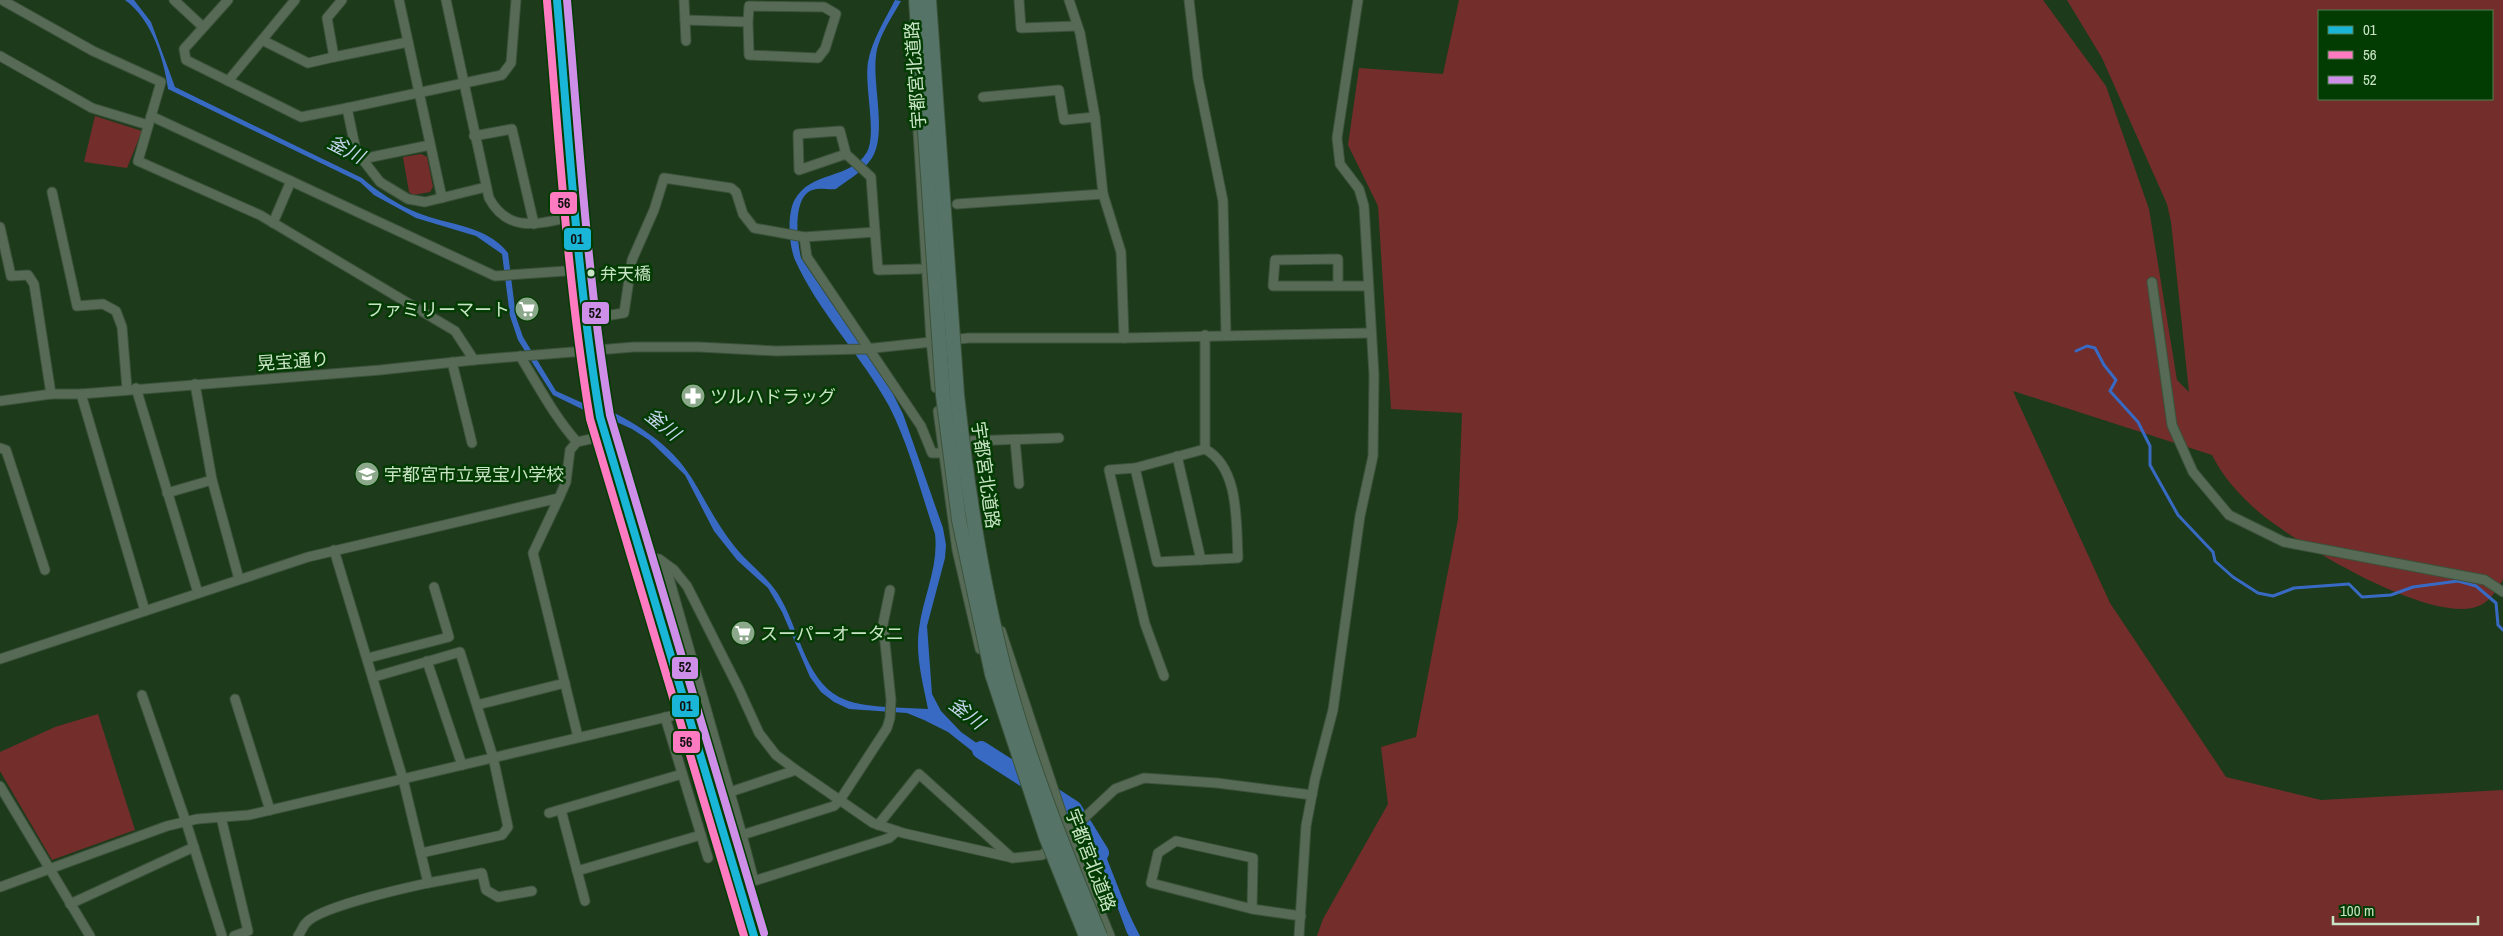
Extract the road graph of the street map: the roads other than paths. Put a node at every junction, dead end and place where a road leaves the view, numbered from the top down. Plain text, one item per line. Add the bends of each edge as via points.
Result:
1 (2, 0) edge
2 (174, 0) edge
3 (228, 0) edge
4 (295, 0) edge
5 (342, 0) edge
6 (399, 0) edge
7 (446, 0) edge
8 (516, 0) edge
9 (557, 0) edge
10 (684, 0) edge
11 (910, 0) edge
12 (916, 0) edge
13 (929, 0) edge
14 (935, 0) edge
15 (1019, 0) edge
16 (1069, 0) edge
17 (1189, 0) edge
18 (1358, 0) edge
19 (685, 20) junction
20 (748, 22) junction
21 (1078, 26) junction
22 (203, 27) junction
23 (262, 40) junction
24 (686, 41) dead end
25 (408, 42) junction
26 (0, 56) edge
27 (334, 57) junction
28 (228, 80) junction
29 (464, 84) junction
30 (419, 93) junction
31 (983, 97) dead end
32 (347, 108) junction
33 (151, 116) junction
34 (1095, 117) junction
35 (148, 125) junction
36 (474, 136) junction
37 (430, 145) junction
38 (846, 154) junction
39 (362, 160) junction
40 (291, 181) junction
41 (486, 186) junction
42 (52, 192) dead end
43 (1103, 194) junction
44 (442, 198) junction
45 (958, 204) dead end
46 (575, 216) junction
47 (273, 223) junction
48 (534, 224) junction
49 (0, 227) edge
50 (875, 232) junction
51 (804, 237) junction
52 (920, 269) dead end
53 (580, 270) junction
54 (2152, 282) dead end
55 (1338, 286) junction
56 (1368, 286) junction
57 (585, 319) junction
58 (1370, 333) junction
59 (1205, 335) junction
60 (1226, 335) junction
61 (1124, 338) junction
62 (958, 339) junction
63 (931, 341) junction
64 (869, 348) junction
65 (589, 350) junction
66 (523, 355) junction
67 (474, 360) junction
68 (452, 362) junction
69 (195, 384) junction
70 (131, 389) junction
71 (51, 394) junction
72 (80, 394) junction
73 (0, 401) edge
74 (604, 436) junction
75 (1059, 438) dead end
76 (1015, 440) junction
77 (968, 441) junction
78 (472, 442) dead end
79 (577, 442) junction
80 (0, 448) edge
81 (1206, 449) junction
82 (943, 453) junction
83 (1177, 456) junction
84 (1135, 468) junction
85 (212, 480) junction
86 (1019, 484) dead end
87 (167, 493) junction
88 (559, 498) junction
89 (334, 550) junction
90 (641, 555) junction
91 (1201, 560) junction
92 (665, 564) junction
93 (45, 570) dead end
94 (239, 579) junction
95 (434, 587) dead end
96 (890, 590) dead end
97 (2503, 592) edge
98 (198, 593) junction
99 (145, 611) junction
100 (368, 658) junction
101 (0, 659) edge
102 (427, 661) junction
103 (1164, 676) dead end
104 (374, 677) junction
105 (565, 683) junction
106 (142, 695) dead end
107 (236, 699) dead end
108 (477, 705) junction
109 (688, 712) junction
110 (665, 717) junction
111 (578, 737) junction
112 (493, 757) junction
113 (462, 765) junction
114 (796, 770) junction
115 (682, 774) junction
116 (403, 778) junction
117 (0, 786) edge
118 (730, 792) junction
119 (1312, 795) junction
120 (840, 800) junction
121 (270, 810) junction
122 (560, 810) junction
123 (549, 813) dead end
124 (221, 817) junction
125 (186, 822) junction
126 (878, 825) junction
127 (897, 831) junction
128 (1071, 831) junction
129 (701, 835) junction
130 (742, 835) junction
131 (194, 847) junction
132 (1047, 851) junction
133 (420, 853) junction
134 (708, 858) dead end
135 (1013, 858) junction
136 (48, 868) junction
137 (577, 872) junction
138 (428, 883) junction
139 (0, 887) edge
140 (532, 891) dead end
141 (585, 901) dead end
142 (70, 904) junction
143 (1252, 909) junction
144 (1301, 916) junction
145 (90, 936) edge
146 (222, 936) edge
147 (234, 936) edge
148 (298, 936) edge
149 (754, 936) edge
150 (1082, 936) edge
151 (1086, 936) edge
152 (1100, 936) edge
153 (1110, 936) edge
154 (1300, 936) edge

1 - 33 street via 93,51 161,82
2 - 22 street
3 - 22 street
4 - 23 street
5 - 27 street via 328,18
6 - 25 street
7 - 29 street
8 - 29 street via 512,63 502,75
9 - 46 highway
10 - 19 street
11 - 63 street
12 - 151 highway, 宇都宮北道路, bridge via 943,395 959,520 995,682 1046,837
13 - 152 highway, 宇都宮北道路, bridge via 957,395 984,585 1028,748
14 - 62 street
15 - 21 street via 1021,28
16 - 21 street
17 - 60 street via 1198,78 1222,201
18 - 56 street via 1336,138 1340,164 1359,189 1364,206
19 - 20 street
19 - 24 street
20 - 20 street via 748,55 818,58 825,49 836,14 824,7 749,6
21 - 34 street
22 - 28 street via 184,49 186,60
23 - 27 street via 308,63
23 - 28 street
25 - 27 street
25 - 30 street
26 - 35 street via 92,108
28 - 32 street via 301,117
29 - 30 street
29 - 36 street
30 - 32 street
30 - 37 street
31 - 34 street via 1060,90 1064,120
32 - 39 street via 356,151
33 - 35 street
33 - 40 street
34 - 43 street
35 - 47 street via 138,161
36 - 41 street
36 - 48 street via 512,129
37 - 39 street
37 - 44 street
38 - 38 street via 840,131 798,134 799,170
38 - 50 street via 872,177
39 - 44 street via 380,182 408,199 426,202
40 - 47 street
40 - 53 street via 496,276
41 - 44 street
41 - 48 street via 493,207 502,215 512,221
42 - 70 street via 77,306 103,304 116,311 122,328
43 - 45 street
43 - 61 street via 1121,252
46 - 48 street
46 - 53 highway
47 - 67 street via 455,331
49 - 71 street via 11,276 28,275 34,284
50 - 51 street
50 - 52 street via 878,270
51 - 57 street via 754,228 743,214 736,192 731,188 664,178 632,260 624,313
51 - 64 street via 807,257
53 - 57 highway
54 - 97 street via 2172,425 2193,472 2229,516 2284,542 2485,580
55 - 55 street via 1273,286 1275,260 1338,259
55 - 56 street
56 - 58 street
57 - 65 highway
58 - 60 street, 晃宝通り
58 - 119 street via 1374,375 1373,456 1360,516 1333,710
59 - 60 street, 晃宝通り
59 - 61 street, 晃宝通り
59 - 81 street
61 - 62 street, 晃宝通り
62 - 63 street, 晃宝通り
62 - 77 street
63 - 64 street, 晃宝通り
63 - 82 street
64 - 65 street, 晃宝通り via 776,351 664,346
64 - 82 street via 921,426 932,454
65 - 66 street, 晃宝通り
65 - 74 highway
66 - 67 street, 晃宝通り
66 - 79 street via 558,420
67 - 68 street, 晃宝通り
68 - 69 street, 晃宝通り
68 - 78 street
69 - 70 street, 晃宝通り
69 - 85 street
70 - 72 street, 晃宝通り
70 - 87 street
71 - 72 street, 晃宝通り
71 - 73 street, 晃宝通り
72 - 99 street
74 - 79 street
74 - 90 highway
75 - 76 street
76 - 77 street
76 - 86 street
77 - 128 street via 974,496 999,625
79 - 88 street via 570,450 566,482
80 - 93 street via 6,450
81 - 83 street
81 - 91 street via 1216,454 1231,483 1238,558
82 - 132 street via 957,550 990,687
83 - 84 street
83 - 91 street
84 - 91 street via 1156,562
84 - 103 street via 1109,470 1145,624
85 - 87 street
85 - 94 street
87 - 98 street
88 - 89 street
88 - 105 street via 534,553
89 - 94 street
89 - 100 street
90 - 92 street via 659,559
90 - 109 highway
92 - 114 street via 687,586 759,733 776,755
92 - 118 street
94 - 98 street
95 - 100 street via 449,637
96 - 120 street via 883,624 890,718 887,728
98 - 99 street
99 - 101 street
100 - 104 street
102 - 104 street
102 - 108 street via 460,652
102 - 113 street
104 - 116 street
105 - 108 street
105 - 111 street
106 - 125 street
107 - 121 street
108 - 112 street
109 - 110 street
109 - 149 highway
110 - 111 street
110 - 115 street
111 - 112 street
112 - 113 street
112 - 133 street via 508,827 502,835
113 - 116 street
114 - 118 street
114 - 120 street
115 - 122 street
115 - 129 street
116 - 121 street
116 - 133 street
117 - 136 street
118 - 130 street
119 - 128 street via 1144,778 1115,789
119 - 144 street via 1306,826
120 - 126 street
120 - 130 street via 826,808
121 - 124 street
122 - 123 street
122 - 137 street
124 - 125 street
124 - 147 street via 248,931
125 - 131 street
125 - 136 street
126 - 127 street
126 - 135 street via 919,774
127 - 130 street via 889,838 754,881
127 - 135 street
128 - 132 street
128 - 153 street
129 - 134 street
129 - 137 street
131 - 142 street
131 - 146 street
132 - 135 street via 1042,855
132 - 150 street
133 - 138 street
136 - 139 street
136 - 142 street
137 - 141 street
138 - 140 street via 482,873 486,890 498,897
138 - 148 street via 380,893 321,914 307,921
142 - 145 street
143 - 143 street via 1152,883 1158,853 1176,841 1253,858
143 - 144 street
144 - 154 street

